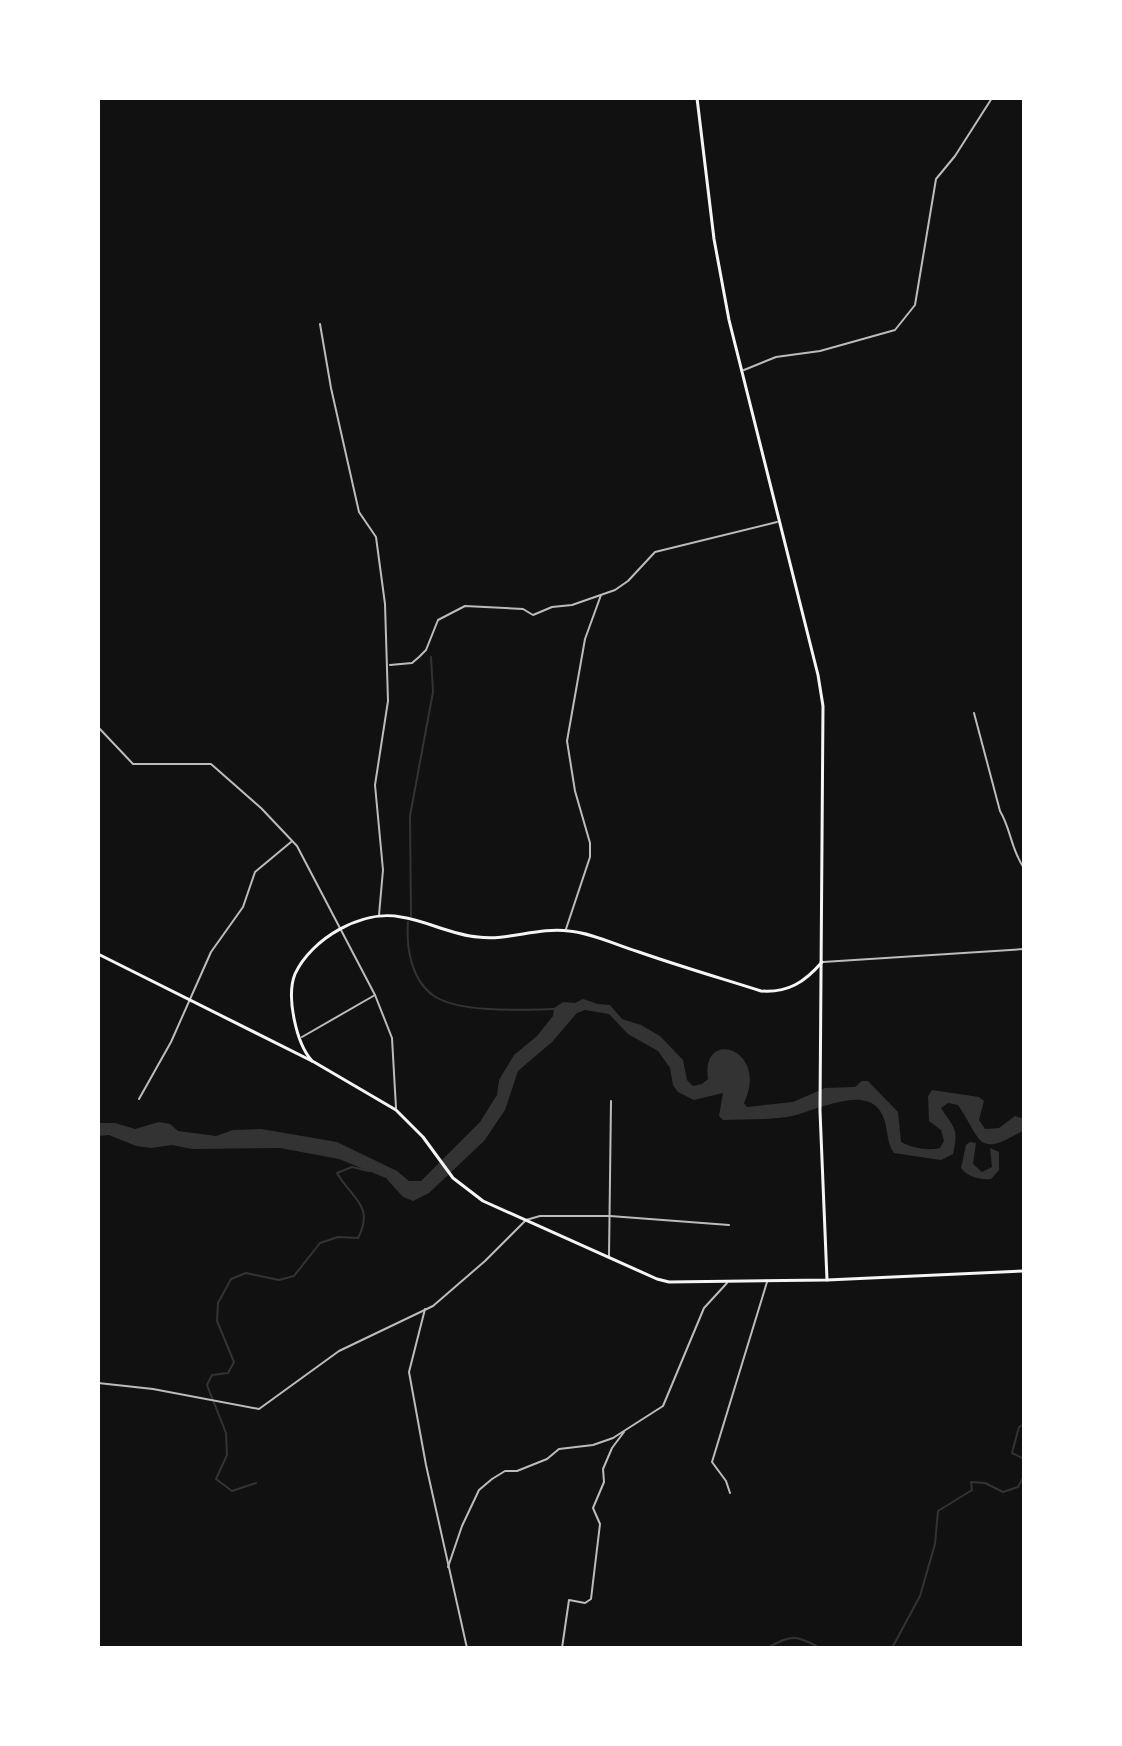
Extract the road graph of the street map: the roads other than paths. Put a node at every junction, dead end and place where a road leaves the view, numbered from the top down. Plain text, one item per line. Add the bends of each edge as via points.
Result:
1 (697, 98) edge
2 (992, 98) edge
3 (320, 324) dead end
4 (741, 372) junction
5 (778, 521) junction
6 (601, 595) junction
7 (389, 665) junction
8 (974, 713) dead end
9 (98, 727) edge
10 (291, 842) junction
11 (1024, 868) edge
12 (379, 916) junction
13 (566, 930) junction
14 (339, 931) junction
15 (1024, 949) edge
16 (98, 954) edge
17 (822, 962) junction
18 (375, 995) junction
19 (190, 1001) junction
20 (300, 1038) junction
21 (314, 1062) junction
22 (139, 1099) dead end
23 (611, 1101) dead end
24 (396, 1110) junction
25 (610, 1216) junction
26 (526, 1220) junction
27 (729, 1225) dead end
28 (608, 1257) junction
29 (1024, 1271) edge
30 (827, 1280) junction
31 (729, 1281) junction
32 (767, 1281) junction
33 (425, 1308) junction
34 (98, 1383) edge
35 (631, 1425) junction
36 (730, 1493) dead end
37 (448, 1567) junction
38 (467, 1648) edge
39 (562, 1648) edge

1 - 4 main road via 714,239
2 - 4 street via 936,179 915,305 895,330 776,357
3 - 7 street via 359,512 376,537
4 - 5 main road
5 - 6 street via 655,552 628,581
5 - 17 main road via 823,706
6 - 7 street via 533,615 523,609 465,606 438,620 426,650 412,663
6 - 13 street via 585,639 567,741 590,857
7 - 12 street via 375,785 383,870
8 - 11 street via 1000,811
9 - 10 street via 133,764 211,764
10 - 14 street
10 - 19 street via 255,872 243,907 211,952
12 - 13 main road via 408,918 459,936
12 - 14 main road
13 - 17 main road via 761,991 788,989
14 - 18 street
14 - 20 main road via 310,951 293,978 291,1001
15 - 17 street
16 - 19 main road
17 - 30 main road via 820,1111
18 - 20 street
18 - 24 street via 392,1038
19 - 21 main road
19 - 22 street
20 - 21 main road
21 - 24 main road
23 - 25 street
24 - 26 main road via 469,1193
25 - 26 street
25 - 27 street
25 - 28 street
26 - 28 main road
26 - 33 street via 462,1282
28 - 31 main road via 669,1282
29 - 30 main road
30 - 32 main road
31 - 32 main road
31 - 35 street via 704,1308 663,1406
32 - 36 street via 712,1462
33 - 34 street via 339,1351 259,1409
33 - 37 street via 409,1372
35 - 37 street via 613,1438 559,1449 547,1459 492,1479 479,1490
35 - 39 street via 603,1469 604,1482 593,1508 600,1524 591,1599 569,1600
37 - 38 street

